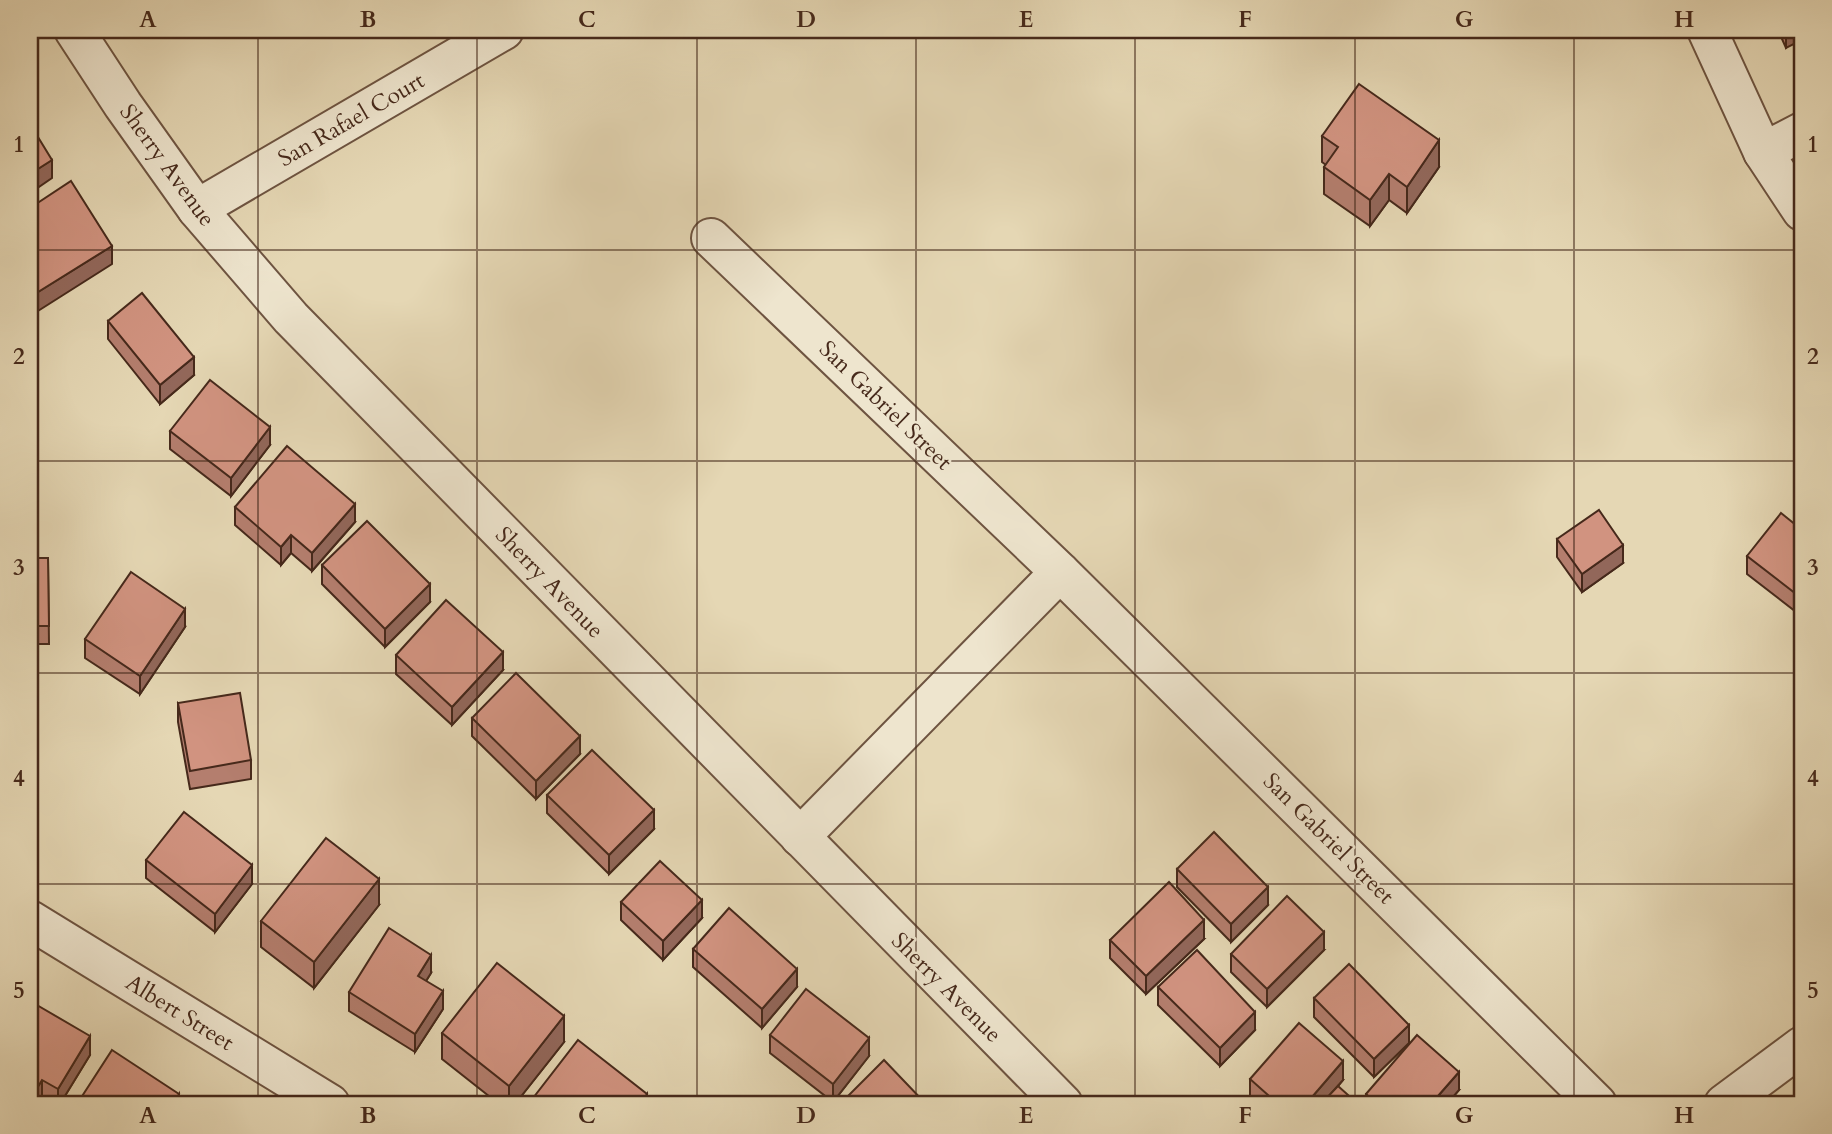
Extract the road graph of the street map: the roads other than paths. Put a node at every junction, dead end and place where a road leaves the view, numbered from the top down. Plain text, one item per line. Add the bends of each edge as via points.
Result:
1 (74, 30) edge
2 (504, 30) edge
3 (1707, 30) edge
4 (1802, 132) edge
5 (1763, 152) junction
6 (197, 209) junction
7 (1802, 211) edge
8 (711, 238) dead end
9 (1060, 572) junction
10 (800, 837) junction
11 (30, 920) edge
12 (1802, 1046) edge
13 (330, 1104) edge
14 (1063, 1104) edge
15 (1597, 1104) edge
16 (1724, 1104) edge

1 - 6 street, Sherry Avenue
2 - 6 street, San Rafael Court
3 - 5 street
4 - 5 street
5 - 7 street
6 - 10 street, Sherry Avenue via 291,318
8 - 9 street, San Gabriel Street
9 - 10 street
9 - 15 street, San Gabriel Street
10 - 14 street, Sherry Avenue
11 - 13 street, Albert Street
12 - 16 street

